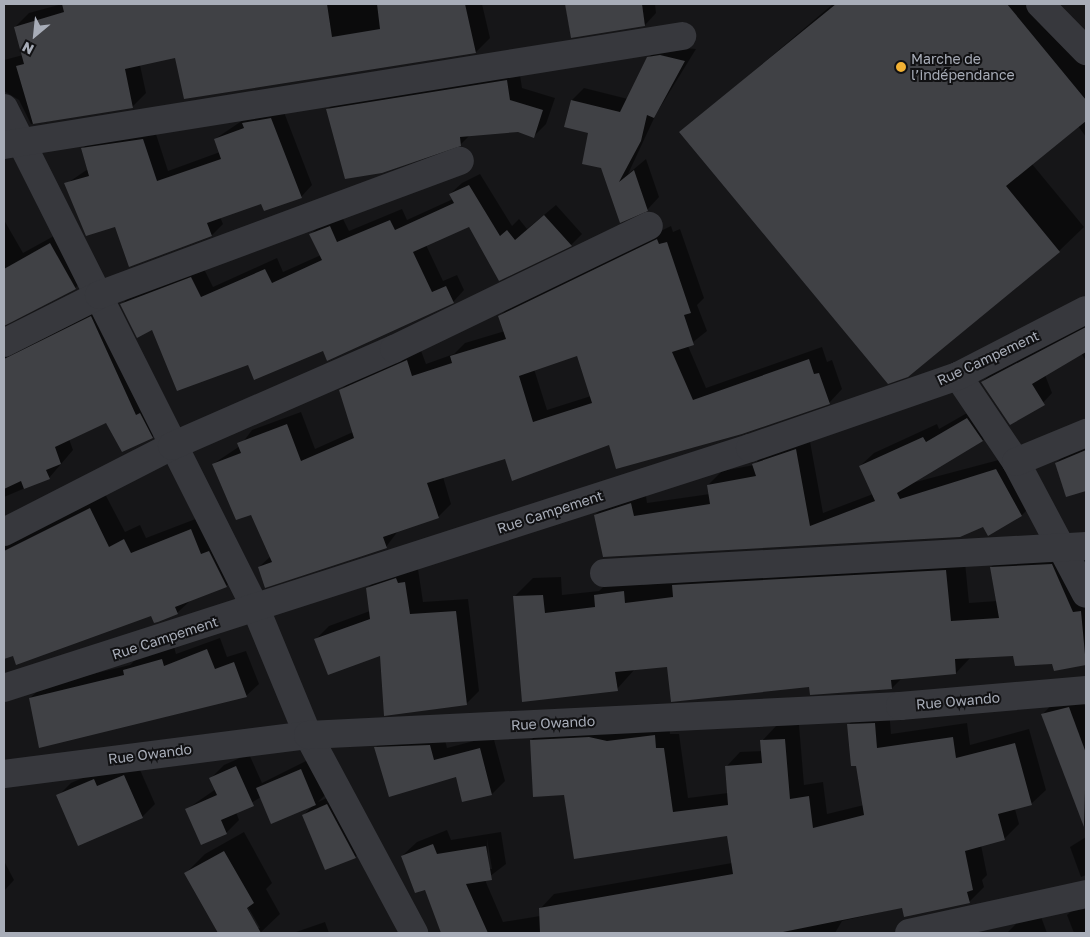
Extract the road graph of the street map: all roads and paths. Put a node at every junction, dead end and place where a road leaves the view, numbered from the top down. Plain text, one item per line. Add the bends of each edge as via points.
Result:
1 (1040, 4) edge
2 (682, 36) dead end
3 (1086, 51) edge
4 (4, 108) edge
5 (10, 143) edge
6 (460, 161) dead end
7 (650, 226) dead end
8 (99, 295) junction
9 (1086, 310) edge
10 (4, 343) edge
11 (958, 376) junction
12 (1086, 433) edge
13 (172, 446) junction
14 (1016, 462) junction
15 (4, 532) edge
16 (1086, 546) edge
17 (1058, 548) junction
18 (604, 573) dead end
19 (1086, 594) edge
20 (256, 609) junction
21 (4, 688) edge
22 (1086, 690) edge
23 (308, 735) junction
24 (13, 772) edge
25 (1086, 894) edge
26 (414, 933) edge
27 (909, 933) edge

1 - 3 street
2 - 5 street
4 - 5 street
5 - 8 street
6 - 8 street
7 - 13 street via 394,349
8 - 10 street
8 - 13 street
9 - 11 street, Rue Campement
11 - 14 street
11 - 20 street, Rue Campement
12 - 14 street
13 - 15 street
13 - 20 street
14 - 17 street
16 - 17 street
17 - 18 street
17 - 19 street
20 - 21 street, Rue Campement
20 - 23 street
22 - 23 street, Rue Owando via 900,706
23 - 24 street, Rue Owando
23 - 26 street
25 - 27 street

